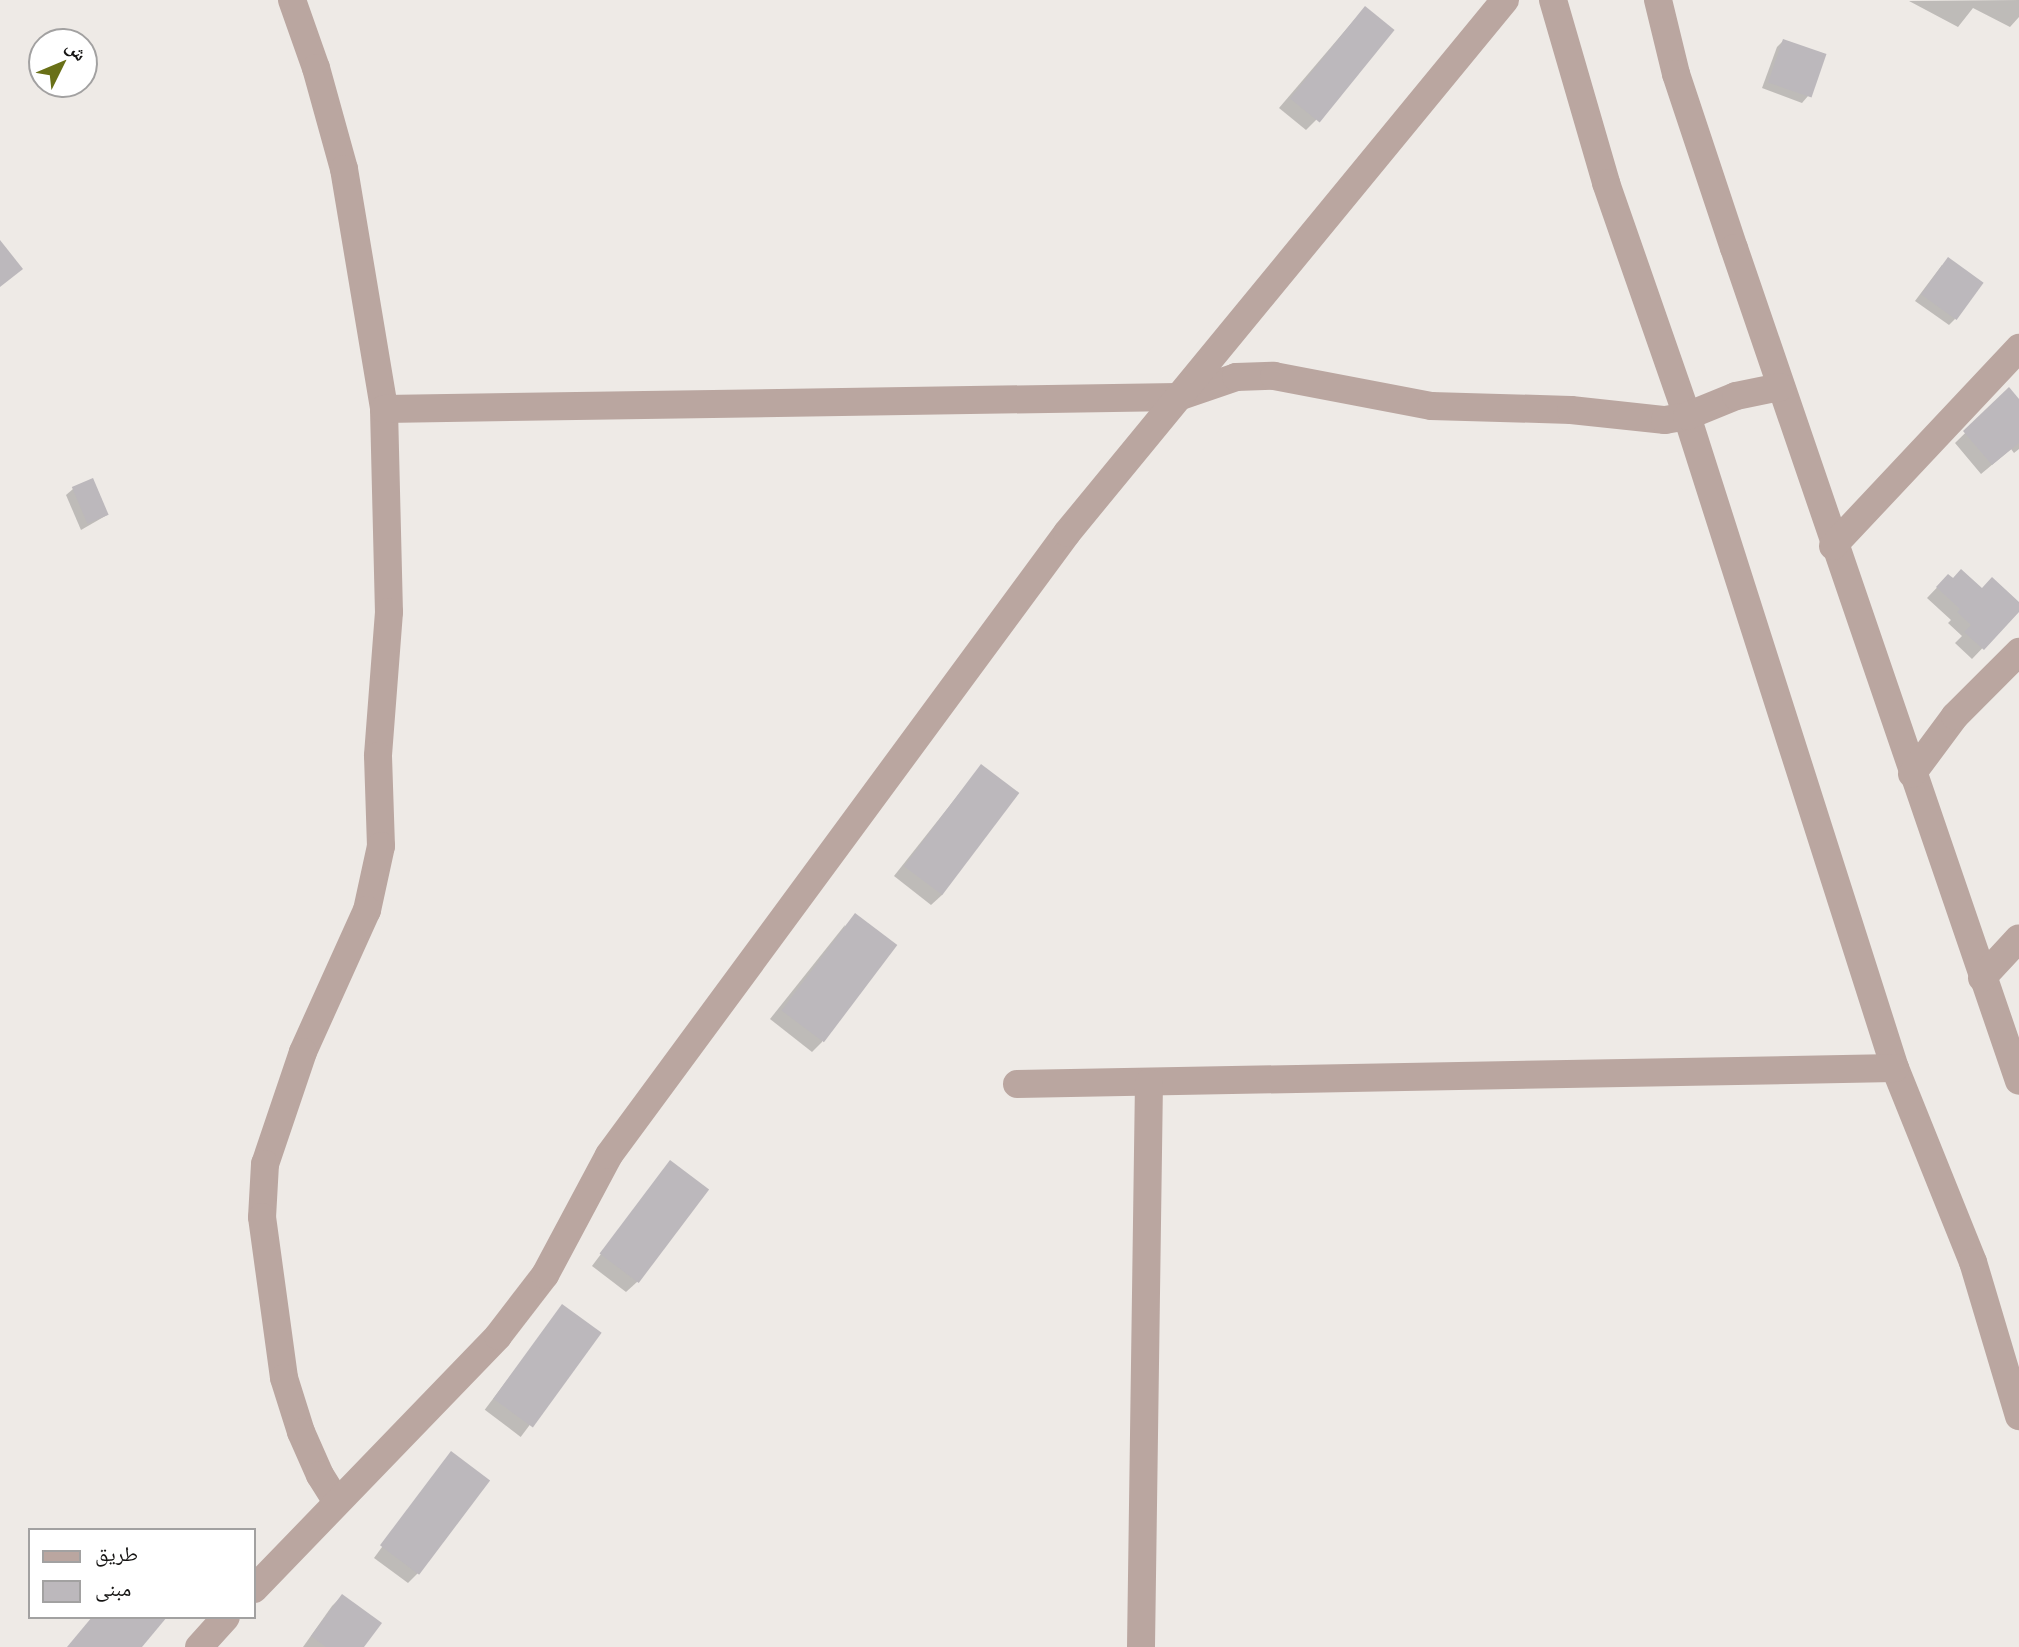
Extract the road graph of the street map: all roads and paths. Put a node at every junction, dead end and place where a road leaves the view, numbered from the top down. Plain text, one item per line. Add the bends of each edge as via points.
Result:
1 (292, 0) edge
2 (1505, 0) edge
3 (1553, 0) edge
4 (1658, 0) edge
5 (2019, 348) edge
6 (1780, 387) junction
7 (1178, 397) junction
8 (384, 409) junction
9 (1687, 416) junction
10 (1833, 546) junction
11 (2019, 652) edge
12 (1912, 774) junction
13 (2019, 938) edge
14 (1982, 978) junction
15 (1895, 1068) junction
16 (2019, 1081) edge
17 (1149, 1083) junction
18 (1017, 1084) dead end
19 (2019, 1416) edge
20 (337, 1502) junction
21 (256, 1587) edge
22 (224, 1619) edge
23 (199, 1647) edge
24 (1141, 1647) edge

1 - 8 street via 344,169
2 - 7 street
3 - 9 street via 1606,183
4 - 6 street via 1676,74
5 - 10 street
6 - 9 street via 1736,396
6 - 10 street
7 - 8 street
7 - 9 street via 1236,377 1274,376 1431,406 1571,410 1665,420
7 - 20 street via 1067,533 609,1155 545,1275 498,1336
8 - 20 street via 388,612 378,756 381,846 367,910 303,1052 265,1164 262,1217 284,1378 301,1432
9 - 15 street
10 - 12 street
11 - 12 street via 1955,716
12 - 14 street
13 - 14 street
14 - 16 street
15 - 17 street
15 - 19 street via 1973,1262
17 - 18 street
17 - 24 street
20 - 21 street
22 - 23 street

